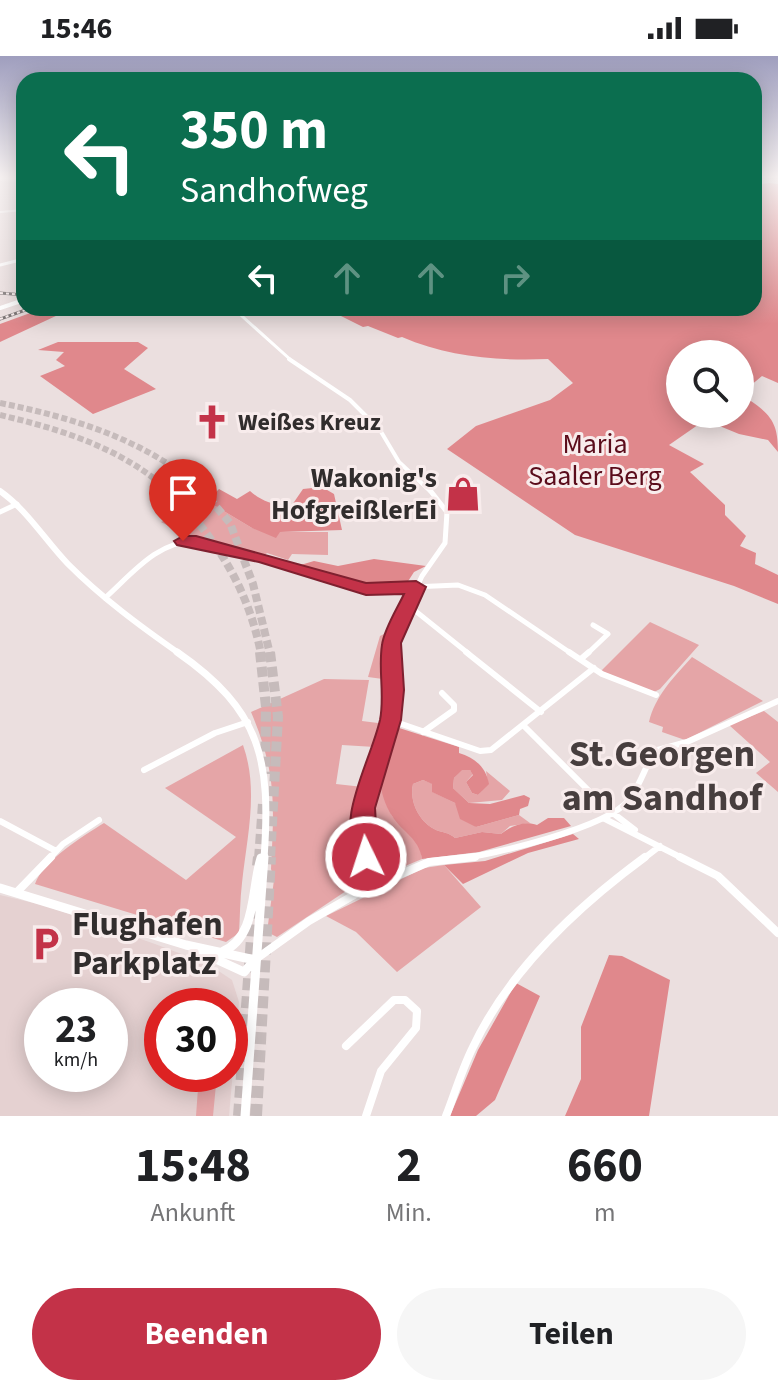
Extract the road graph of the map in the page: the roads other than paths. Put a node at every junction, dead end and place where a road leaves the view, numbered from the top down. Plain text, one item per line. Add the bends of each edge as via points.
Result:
1 (242, 316) edge
2 (0, 491) edge
3 (17, 504) junction
4 (0, 512) edge
5 (416, 587) junction
6 (105, 598) junction
7 (408, 605) junction
8 (593, 625) dead end
9 (582, 658) junction
10 (594, 668) junction
11 (442, 693) dead end
12 (656, 695) dead end
13 (778, 701) edge
14 (541, 712) junction
15 (390, 720) junction
16 (249, 721) junction
17 (524, 726) junction
18 (423, 732) junction
19 (144, 770) dead end
20 (608, 817) junction
21 (99, 820) dead end
22 (0, 821) edge
23 (660, 846) junction
24 (56, 851) junction
25 (264, 851) junction
26 (0, 888) edge
27 (361, 891) junction
28 (17, 892) junction
29 (778, 933) edge
30 (186, 945) junction
31 (220, 952) junction
32 (255, 960) junction
33 (346, 1046) dead end
34 (245, 1116) edge
35 (366, 1116) edge
36 (446, 1116) edge

1 - 5 street via 284,356 350,400 380,430 399,462 445,508 445,543
2 - 3 main road
3 - 4 street
3 - 6 main road
5 - 6 street via 366,589 264,558 183,541 161,548
5 - 7 street
5 - 9 street via 451,584 475,590
6 - 16 main road via 213,676
7 - 14 street
7 - 15 street via 391,643
8 - 9 street via 608,634
9 - 10 street
10 - 12 street
10 - 14 street
11 - 18 street via 454,710
13 - 20 street via 653,752 628,801
14 - 17 street
15 - 18 street
15 - 27 street via 363,808 366,857
16 - 19 street
16 - 25 main road via 267,790
17 - 18 street via 491,750 480,751
17 - 20 street via 555,753
20 - 23 street
20 - 27 street via 482,856 429,862
21 - 24 street
22 - 24 street
23 - 29 street via 718,876
23 - 36 street via 590,898 511,983 473,1046
24 - 28 street
25 - 31 main road via 252,884 247,933 238,946
25 - 32 main road
26 - 28 main road
27 - 32 street
28 - 30 main road
30 - 31 main road
30 - 32 main road via 244,972
31 - 32 main road
32 - 34 main road
33 - 35 street via 394,1000 405,1000 417,1011 416,1028 381,1071

